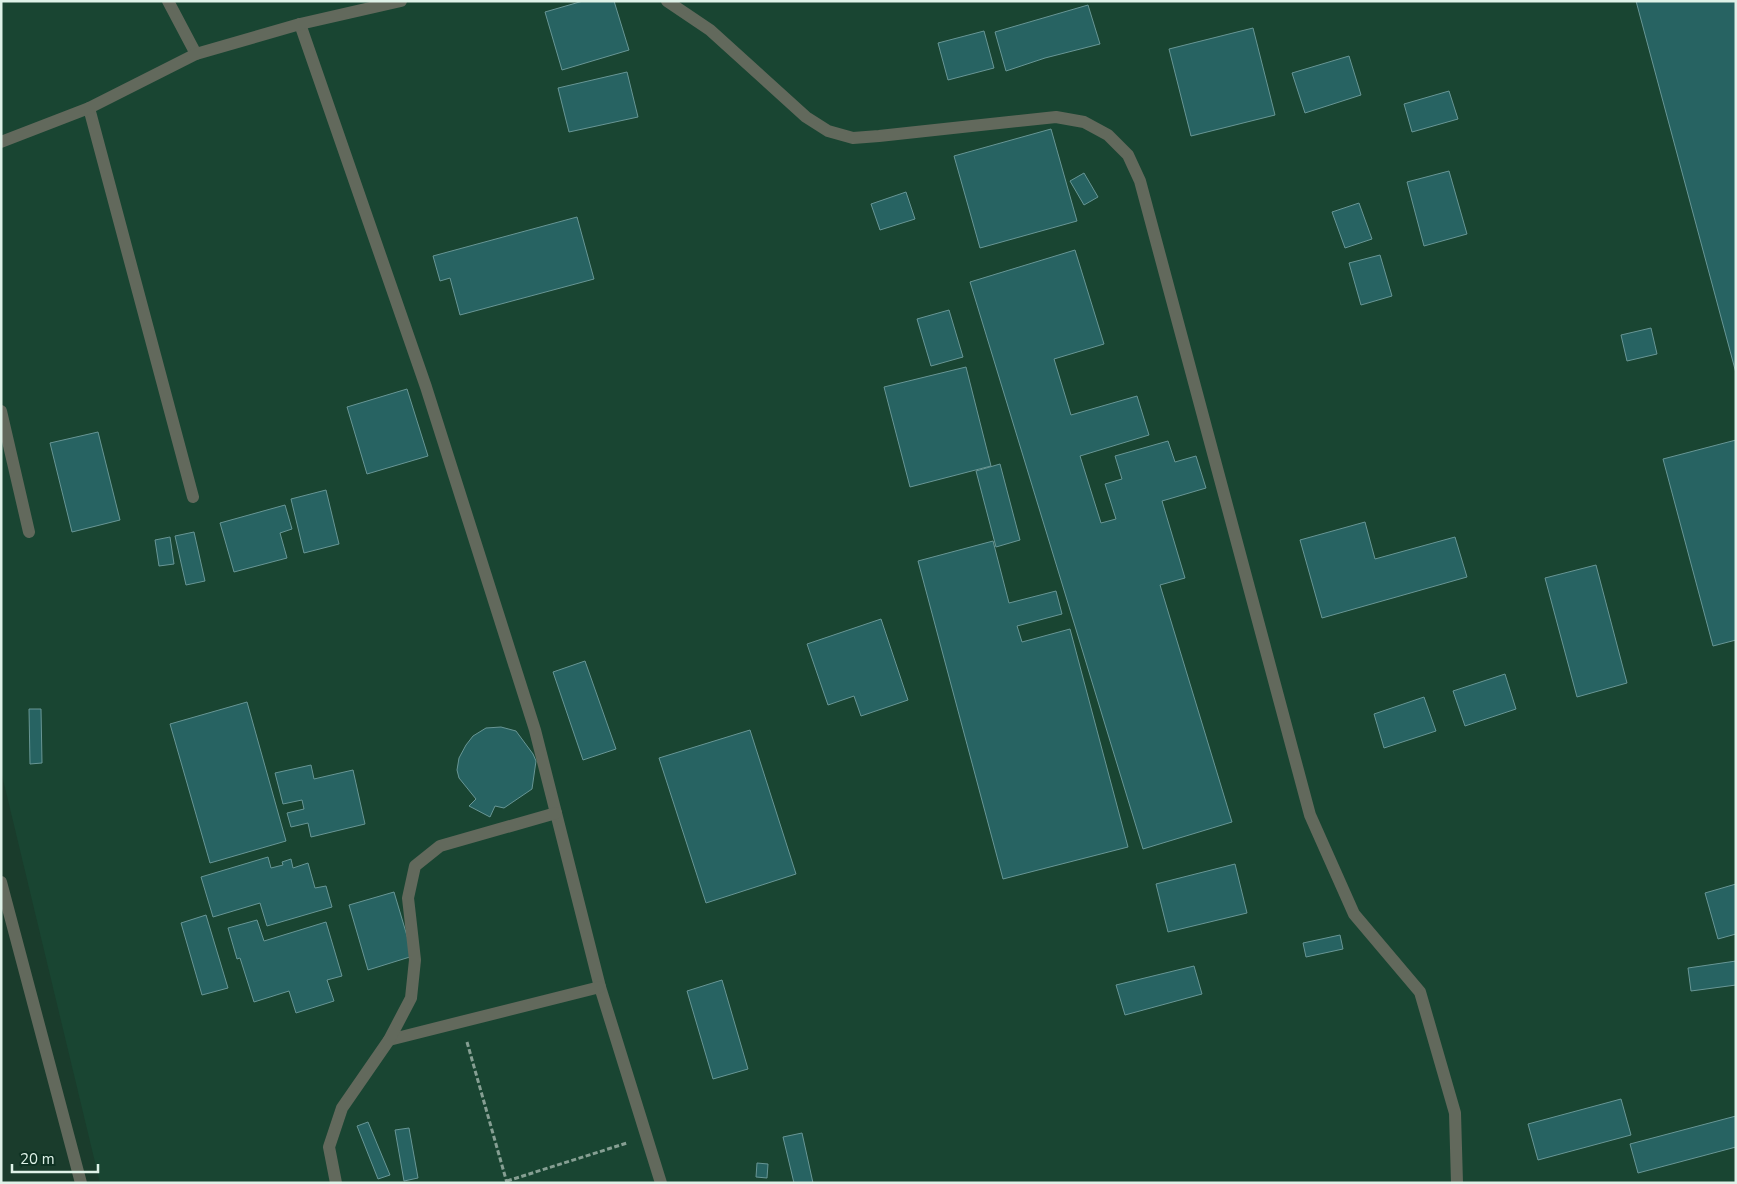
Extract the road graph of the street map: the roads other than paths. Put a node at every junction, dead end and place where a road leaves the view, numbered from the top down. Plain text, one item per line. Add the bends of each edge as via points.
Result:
1 (168, 1) edge
2 (401, 1) edge
3 (667, 1) edge
4 (300, 24) junction
5 (196, 54) junction
6 (89, 108) junction
7 (1, 142) edge
8 (1, 411) edge
9 (193, 497) dead end
10 (29, 532) dead end
11 (556, 812) junction
12 (1, 882) edge
13 (600, 987) junction
14 (389, 1040) junction
15 (81, 1183) edge
16 (336, 1183) edge
17 (661, 1183) edge
18 (1457, 1183) edge

1 - 5 lane
2 - 4 lane
3 - 18 lane via 710,30 806,118 828,131 853,138 1056,116 1084,122 1108,135 1128,156 1148,209 1310,815 1354,914 1420,992 1455,1113
4 - 5 lane
4 - 11 lane via 426,388 535,730
5 - 6 lane
6 - 7 lane
6 - 9 lane
8 - 10 lane
11 - 13 lane
11 - 14 lane via 440,846 415,866 408,898 415,960 411,998
12 - 15 lane
13 - 14 lane
13 - 17 lane
14 - 16 lane via 342,1108 330,1146

